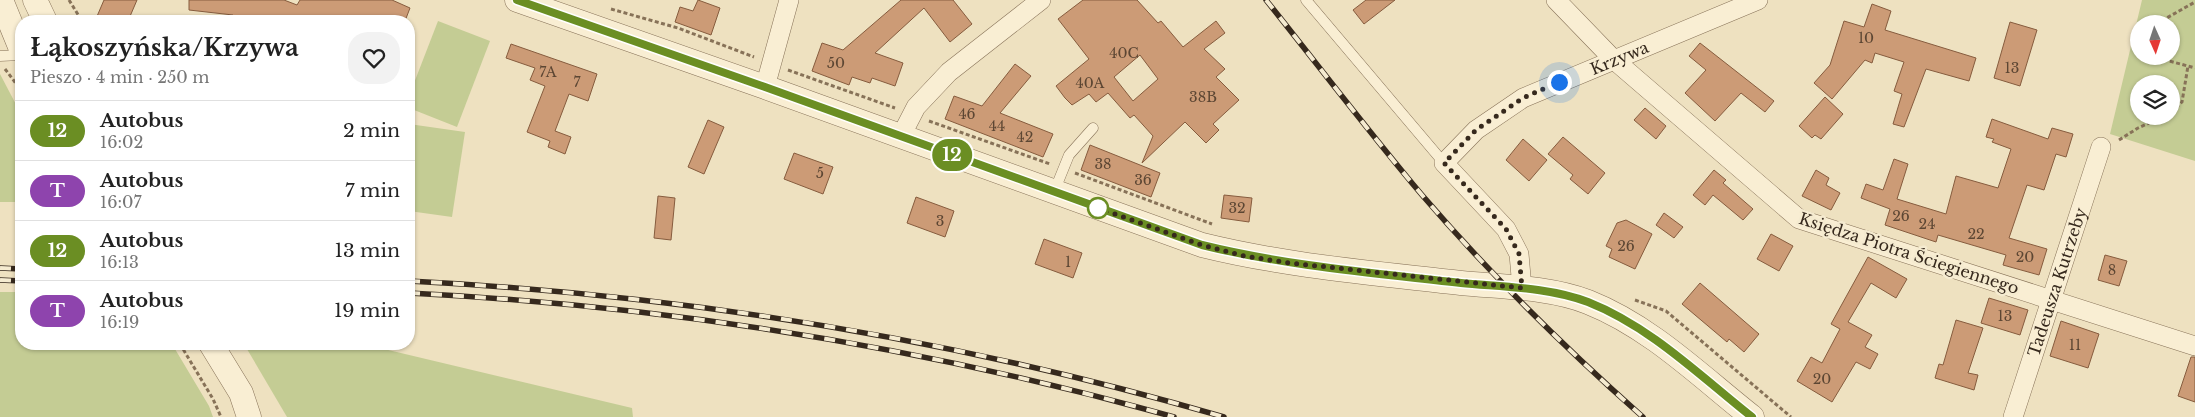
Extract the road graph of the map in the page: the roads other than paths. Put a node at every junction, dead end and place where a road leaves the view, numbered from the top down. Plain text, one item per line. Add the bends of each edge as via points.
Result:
1 (1, 0) edge
2 (35, 0) edge
3 (789, 0) edge
4 (1042, 0) edge
5 (1306, 0) edge
6 (1556, 0) edge
7 (1758, 0) edge
8 (522, 1) edge
9 (42, 15) edge
10 (15, 34) edge
11 (15, 55) edge
12 (0, 56) edge
13 (1613, 59) junction
14 (765, 87) junction
15 (1093, 128) dead end
16 (901, 136) junction
17 (2108, 145) road end
18 (1444, 163) junction
19 (1054, 192) junction
20 (1522, 288) junction
21 (2052, 300) junction
22 (2195, 346) edge
23 (215, 350) edge
24 (241, 393) junction
25 (250, 417) edge
26 (263, 417) edge
27 (1752, 417) edge
28 (2013, 417) edge

1 - 10 street
2 - 9 street
3 - 14 street
4 - 16 street via 949,72 916,107
5 - 18 lane
6 - 13 street, Księdza Piotra Ściegiennego
7 - 13 street, Krzywa
8 - 14 street
11 - 12 lane
13 - 18 street, Krzywa via 1523,98 1476,130
13 - 21 street, Księdza Piotra Ściegiennego via 1799,220
14 - 16 street
15 - 19 lane via 1070,155
16 - 19 street
17 - 21 street, Tadeusza Kutrzeby
18 - 20 street via 1506,229 1519,254
19 - 20 street via 1202,245 1244,256
20 - 27 street via 1575,298 1618,316 1657,342
21 - 22 street, Księdza Piotra Ściegiennego
21 - 28 street, Tadeusza Kutrzeby
23 - 24 street
24 - 25 street
24 - 26 street

